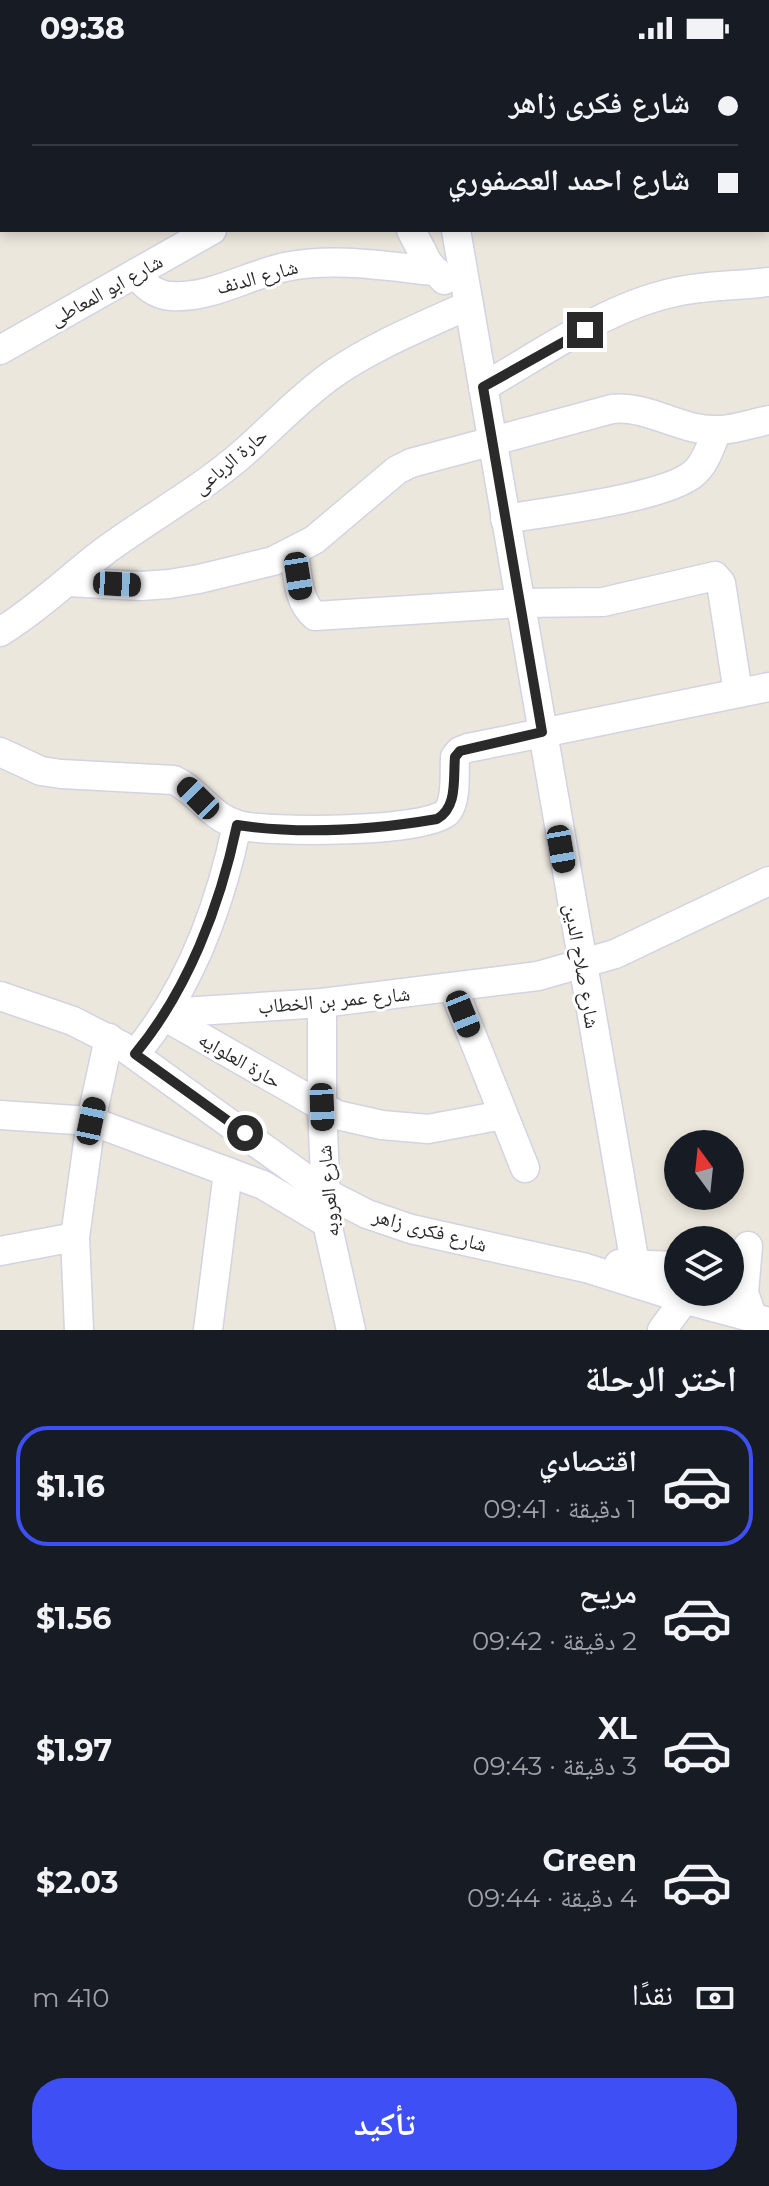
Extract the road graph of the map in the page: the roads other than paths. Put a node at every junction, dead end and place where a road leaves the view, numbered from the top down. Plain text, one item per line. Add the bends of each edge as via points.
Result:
1 (206, 232) edge
2 (412, 232) edge
3 (456, 232) edge
4 (434, 271) junction
5 (136, 273) junction
6 (769, 282) edge
7 (468, 297) junction
8 (0, 350) edge
9 (483, 387) junction
10 (769, 420) edge
11 (717, 431) junction
12 (492, 439) junction
13 (505, 519) junction
14 (294, 552) junction
15 (68, 582) junction
16 (520, 603) junction
17 (0, 632) edge
18 (769, 687) edge
19 (738, 693) junction
20 (542, 732) junction
21 (0, 752) edge
22 (237, 825) junction
23 (769, 881) edge
24 (581, 966) junction
25 (453, 988) junction
26 (0, 996) edge
27 (322, 1003) junction
28 (165, 1014) junction
29 (109, 1038) junction
30 (135, 1054) junction
31 (322, 1107) junction
32 (0, 1115) edge
33 (503, 1115) junction
34 (91, 1121) junction
35 (525, 1168) dead end
36 (228, 1172) junction
37 (326, 1193) junction
38 (327, 1223) junction
39 (75, 1237) junction
40 (749, 1244) edge
41 (0, 1251) edge
42 (635, 1264) junction
43 (664, 1265) edge
44 (586, 1268) junction
45 (664, 1293) edge
46 (685, 1306) edge
47 (693, 1306) edge
48 (709, 1306) edge
49 (761, 1320) edge
50 (79, 1330) edge
51 (208, 1330) edge
52 (351, 1330) edge
53 (662, 1330) edge
54 (710, 1330) edge

1 - 5 street, شارع ابو المعاطى
2 - 4 street
3 - 7 street, شارع صلاح الدين
4 - 5 street, شارع الدنف via 315,263 176,296 156,292
4 - 7 street
5 - 8 street, شارع ابو المعاطى
6 - 9 street via 686,289 640,302
7 - 9 street, شارع صلاح الدين
7 - 15 street, حارة الرباعى via 331,375 222,471
9 - 12 street, شارع صلاح الدين
10 - 11 street
11 - 12 street via 628,407
11 - 13 street via 701,466 682,481
12 - 13 street, شارع صلاح الدين
12 - 14 street via 397,470
13 - 16 street, شارع صلاح الدين
14 - 15 street via 169,584
14 - 16 street via 302,600 315,616
15 - 17 street, حارة الرباعى
16 - 19 street via 603,602 715,576 721,583
16 - 20 street, شارع صلاح الدين
18 - 19 street
19 - 20 street
20 - 22 street via 460,751 455,757 452,802 437,819 347,829
20 - 24 street, شارع صلاح الدين
21 - 22 street via 41,771 174,780
22 - 28 street via 213,913
23 - 24 street, شارع عمر بن الخطاب
24 - 25 street, شارع عمر بن الخطاب
24 - 42 street, شارع صلاح الدين
25 - 27 street, شارع عمر بن الخطاب
25 - 33 street
26 - 29 street, شارع فكرى زاهر
27 - 28 street, شارع عمر بن الخطاب
27 - 31 street, شارع العروبه
28 - 30 street
28 - 31 street, حارة العلوايه
29 - 30 street, شارع فكرى زاهر
29 - 34 street
30 - 37 street, شارع فكرى زاهر
31 - 33 street, حارة العلوايه via 367,1122 412,1128
31 - 37 street, شارع العروبه
32 - 34 street
33 - 35 street
34 - 36 street
34 - 39 street
36 - 38 street via 263,1185
36 - 51 street
37 - 38 street, شارع العروبه
37 - 44 street, شارع فكرى زاهر via 411,1229
38 - 52 street, شارع العروبه
39 - 41 street
39 - 50 street
40 - 49 street via 745,1299
42 - 43 street
42 - 44 street
44 - 45 street, شارع فكرى زاهر
46 - 53 street
47 - 54 street
48 - 49 street, شارع فكرى زاهر

